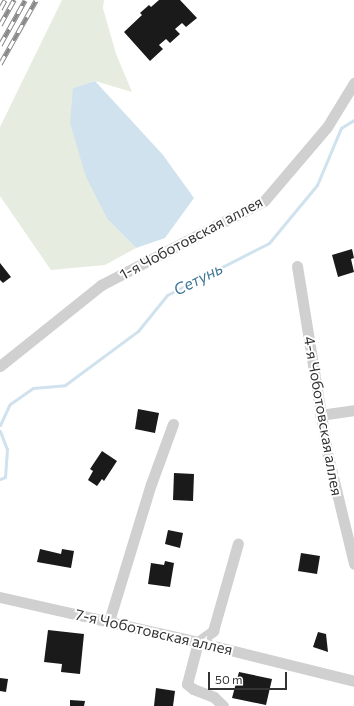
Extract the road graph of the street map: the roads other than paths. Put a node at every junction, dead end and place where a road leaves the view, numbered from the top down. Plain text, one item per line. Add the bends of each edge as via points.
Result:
1 (354, 83) edge
2 (297, 266) dead end
3 (0, 366) edge
4 (354, 410) edge
5 (320, 414) junction
6 (173, 424) dead end
7 (238, 543) dead end
8 (354, 564) edge
9 (0, 597) edge
10 (109, 622) junction
11 (198, 642) junction
12 (354, 681) edge
13 (224, 706) edge

1 - 3 street, 1-я Чоботовская аллея via 327,127 264,201 101,285
2 - 5 street, 4-я Чоботовская аллея
4 - 5 street
5 - 8 street, 4-я Чоботовская аллея
6 - 10 street via 151,484
7 - 11 street via 213,631
9 - 10 street, 7-я Чоботовская аллея
10 - 11 street, 7-я Чоботовская аллея
11 - 12 street, 7-я Чоботовская аллея
11 - 13 street via 187,684 193,690 214,697

